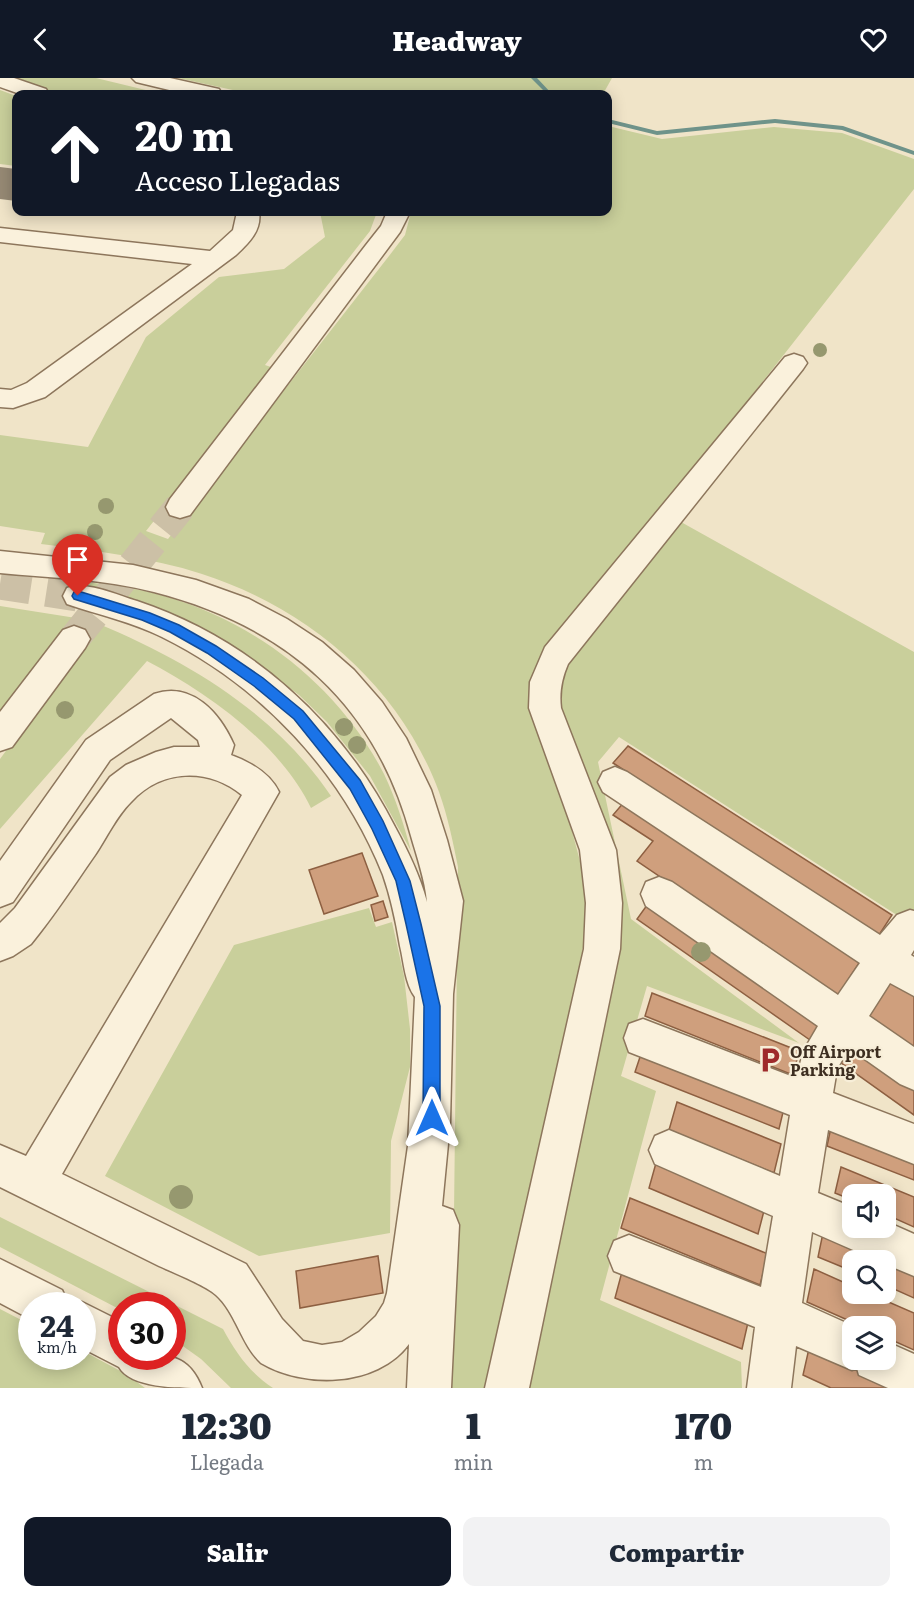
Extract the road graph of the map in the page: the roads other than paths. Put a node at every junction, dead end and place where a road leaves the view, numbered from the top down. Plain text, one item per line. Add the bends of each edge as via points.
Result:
1 (142, 78) edge
2 (0, 80) edge
3 (27, 90) edge
4 (194, 90) edge
5 (249, 216) edge
6 (396, 216) edge
7 (0, 235) edge
8 (215, 259) junction
9 (794, 363) dead end
10 (0, 398) edge
11 (180, 507) tunnel mouth
12 (0, 562) edge
13 (73, 582) junction
14 (74, 639) tunnel mouth
15 (0, 737) edge
16 (212, 762) junction
17 (615, 782) dead end
18 (0, 890) edge
19 (659, 894) dead end
20 (910, 927) dead end
21 (0, 944) edge
22 (900, 968) edge
23 (432, 1006) junction
24 (843, 1021) junction
25 (644, 1038) dead end
26 (914, 1070) edge
27 (810, 1103) junction
28 (432, 1118) junction
29 (914, 1144) edge
30 (669, 1150) dead end
31 (17, 1173) edge
32 (797, 1204) junction
33 (914, 1255) edge
34 (629, 1256) dead end
35 (0, 1280) edge
36 (23, 1292) edge
37 (778, 1315) junction
38 (842, 1344) edge
39 (896, 1369) edge
40 (156, 1370) edge
41 (914, 1377) edge
42 (180, 1388) edge
43 (429, 1388) edge
44 (507, 1388) edge
45 (769, 1388) edge

1 - 4 street
2 - 3 street
5 - 8 street via 245,231
6 - 11 street via 375,250
7 - 8 street
8 - 10 street via 36,390 13,399
9 - 44 street via 556,656 546,676 542,692 545,708 597,850 604,903 602,949
12 - 13 street
13 - 23 street via 212,650 299,715 355,784 378,825 403,881
13 - 23 street via 148,579 224,602 271,623 306,646 367,707 390,739 409,778 425,819 445,902
14 - 15 street
16 - 18 street via 217,745 211,731 179,704 165,704 98,750
16 - 21 street via 198,760 151,767 121,789 28,920
16 - 31 street via 247,777 262,792
17 - 22 street
19 - 24 street
20 - 22 street
22 - 24 street
23 - 28 street
24 - 26 street
24 - 27 street via 818,1064
25 - 27 street
27 - 29 street
27 - 32 street
28 - 31 street via 414,1263 397,1323 381,1344 351,1361 324,1368 278,1351 231,1279
28 - 43 street via 440,1186
30 - 32 street
32 - 33 street
32 - 37 street
34 - 37 street
35 - 36 street
37 - 38 street
37 - 45 street
39 - 41 street
40 - 42 street

